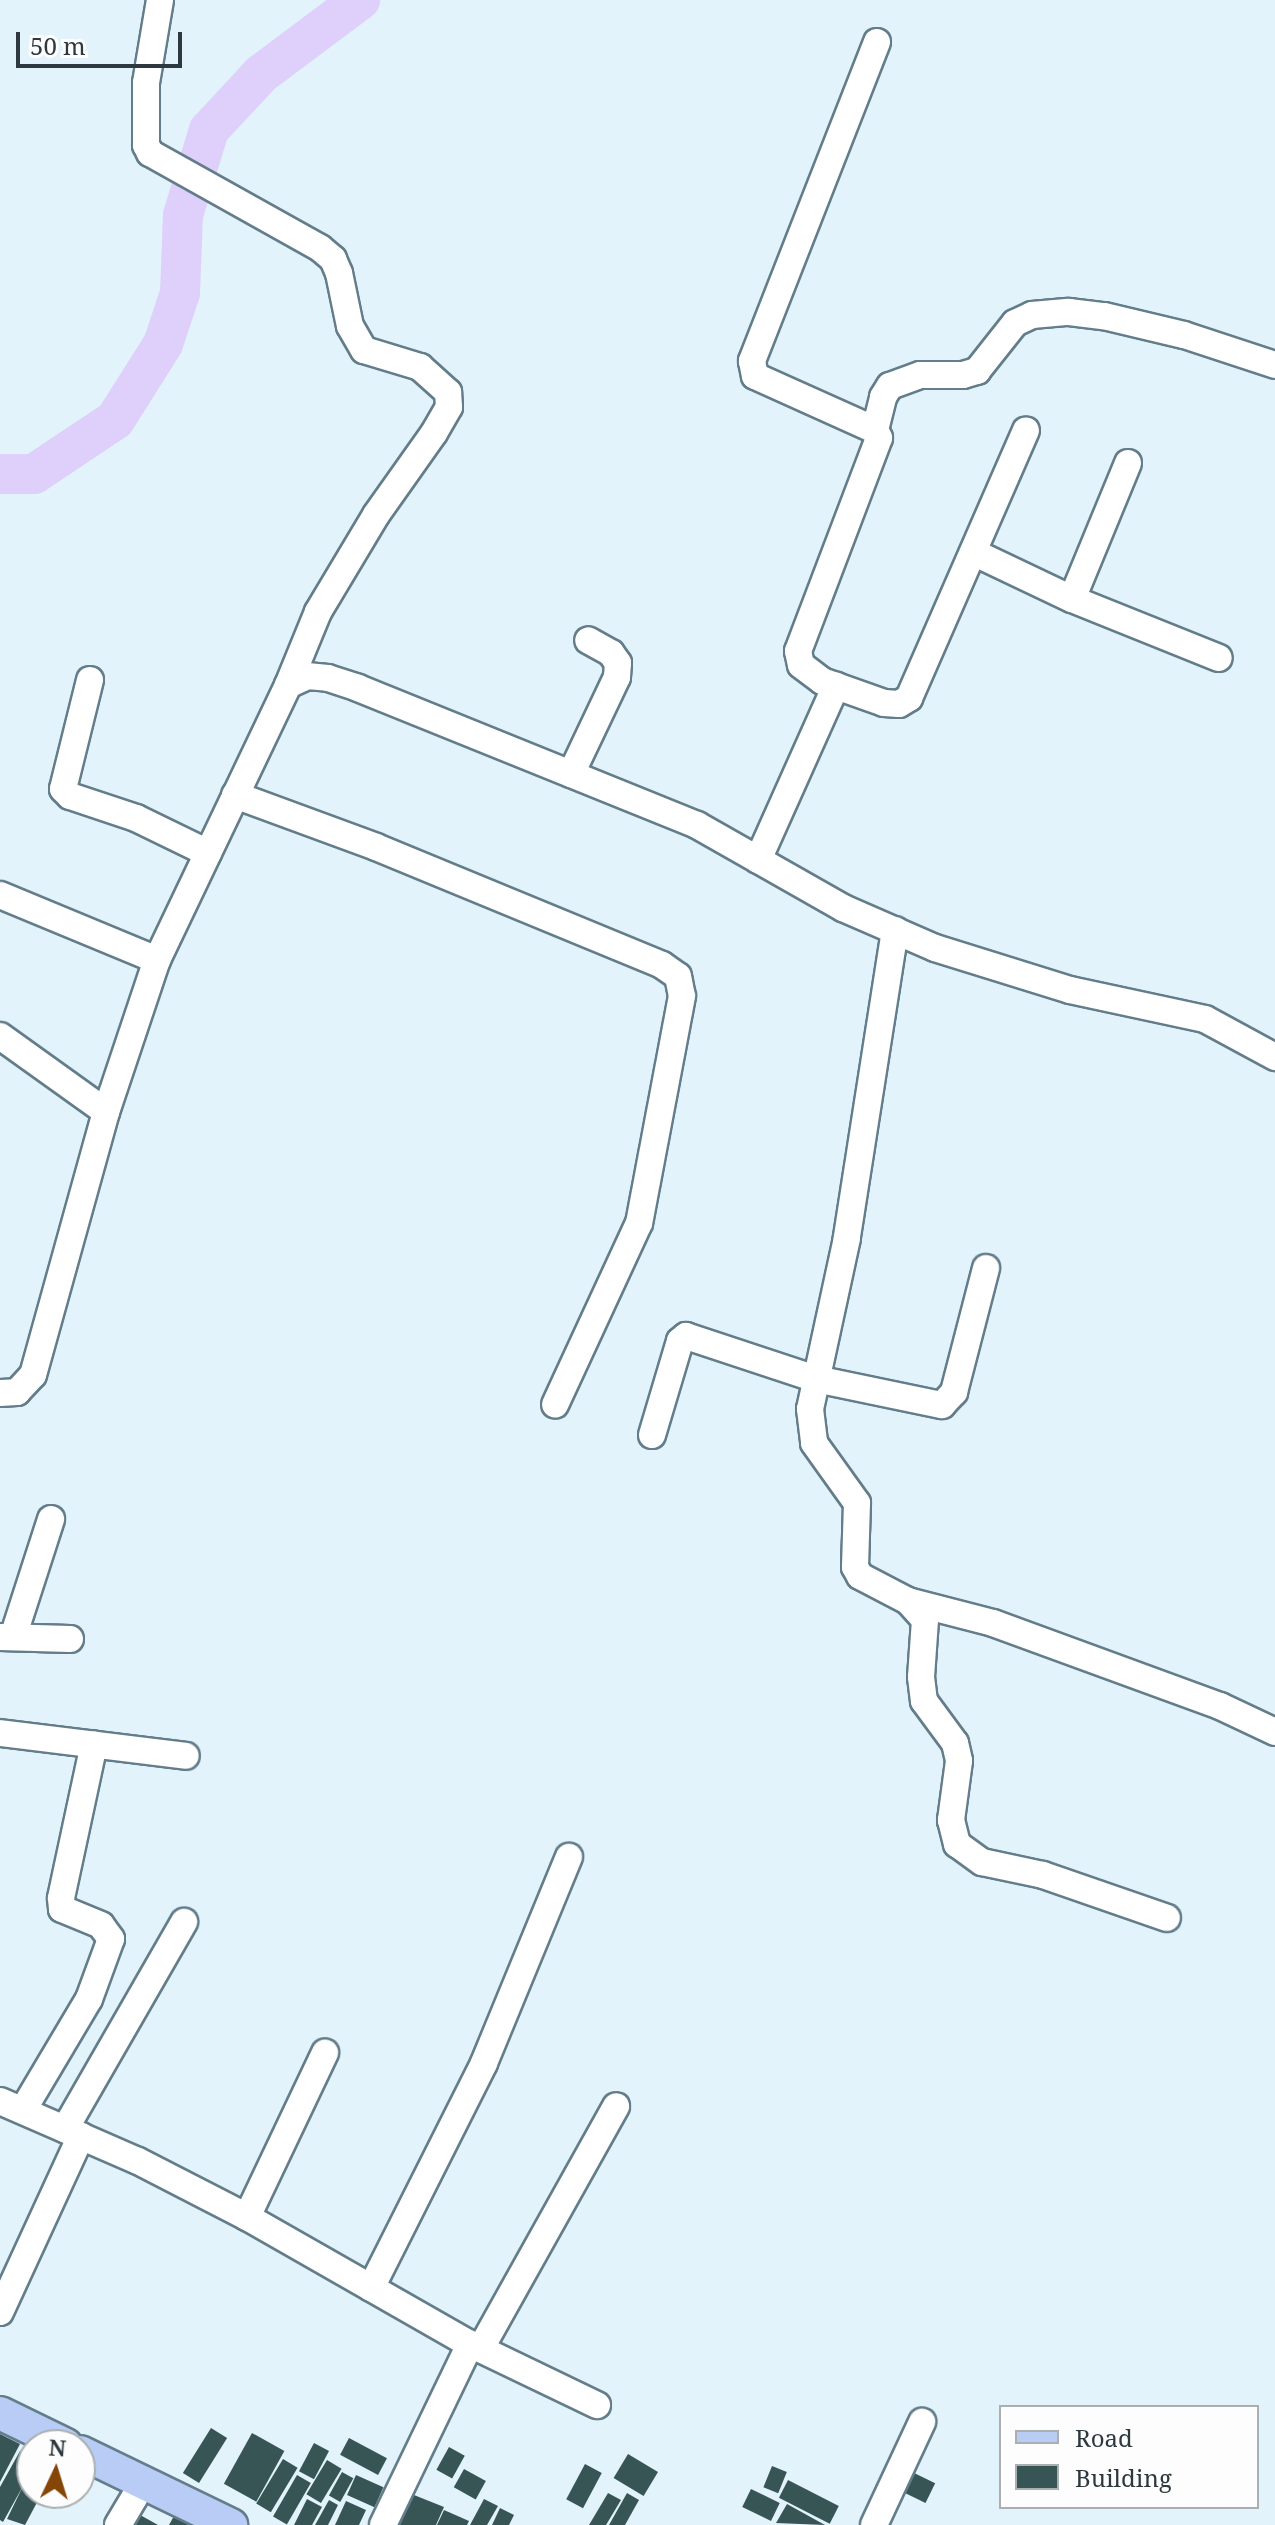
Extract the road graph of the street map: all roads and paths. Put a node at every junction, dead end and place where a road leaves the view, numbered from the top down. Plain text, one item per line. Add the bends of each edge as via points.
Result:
1 (160, 0) edge
2 (877, 42) dead end
3 (1275, 365) edge
4 (875, 430) junction
5 (1026, 430) dead end
6 (1128, 463) dead end
7 (975, 553) junction
8 (1072, 599) junction
9 (588, 640) dead end
10 (1219, 658) dead end
11 (90, 680) dead end
12 (288, 685) junction
13 (836, 686) junction
14 (571, 774) junction
15 (235, 795) junction
16 (208, 853) junction
17 (758, 860) junction
18 (0, 895) edge
19 (895, 930) junction
20 (157, 960) junction
21 (0, 1036) edge
22 (1275, 1057) edge
23 (106, 1112) junction
24 (986, 1268) dead end
25 (816, 1379) junction
26 (0, 1393) edge
27 (555, 1405) dead end
28 (652, 1435) dead end
29 (51, 1519) dead end
30 (908, 1601) junction
31 (7, 1637) edge
32 (70, 1639) dead end
33 (1275, 1732) edge
34 (0, 1733) edge
35 (94, 1744) junction
36 (186, 1756) dead end
37 (569, 1857) dead end
38 (1167, 1918) dead end
39 (184, 1922) dead end
40 (325, 2053) dead end
41 (11, 2106) edge
42 (616, 2106) dead end
43 (73, 2132) junction
44 (247, 2217) junction
45 (371, 2288) junction
46 (0, 2312) edge
47 (475, 2346) junction
48 (597, 2405) dead end
49 (0, 2413) edge
50 (922, 2422) dead end
51 (33, 2429) edge
52 (96, 2460) edge
53 (143, 2483) junction
54 (222, 2523) edge
55 (118, 2525) edge
56 (383, 2525) edge
57 (874, 2525) edge

1 - 12 street via 146,83 150,153 333,259 350,326 364,350 420,367 448,392 449,407 434,433 376,515 318,612
2 - 4 street via 751,370
3 - 4 street via 1104,316 1032,315 1015,323 977,371 920,375 890,386
4 - 13 street via 879,438 798,651 797,659 809,672
5 - 7 street
6 - 8 street
7 - 8 street
7 - 13 street via 909,698 884,703
8 - 10 street
9 - 14 street via 611,653 618,663 617,677
11 - 16 street via 63,789
12 - 14 street via 307,676 328,678
12 - 15 street
13 - 17 street
14 - 17 street via 697,825
15 - 16 street
15 - 27 street via 376,847 678,976 682,996 639,1223
16 - 20 street
17 - 19 street via 843,908
18 - 20 street
19 - 22 street via 935,948 1070,990 1205,1019
19 - 25 street via 847,1238
20 - 23 street
21 - 23 street
23 - 26 street via 33,1375 17,1392
24 - 25 street via 954,1392 942,1405
25 - 28 street via 686,1336 680,1341
25 - 30 street via 810,1409 814,1443 857,1503 855,1567 860,1576
29 - 31 street
30 - 33 street via 993,1623 1220,1706
30 - 38 street via 925,1620 924,1701 955,1743 959,1761 951,1820 957,1844 982,1862 1043,1875
31 - 32 street
34 - 35 street
35 - 36 street
35 - 41 street via 61,1898 62,1909 101,1925 111,1939 89,1999
37 - 45 street via 484,2063
39 - 43 street
40 - 44 street
41 - 43 street
42 - 47 street
43 - 44 street
43 - 46 street
44 - 45 street
45 - 47 street
47 - 48 street
47 - 56 street
49 - 51 main road
50 - 57 street
52 - 53 main road
53 - 54 main road
53 - 55 street

